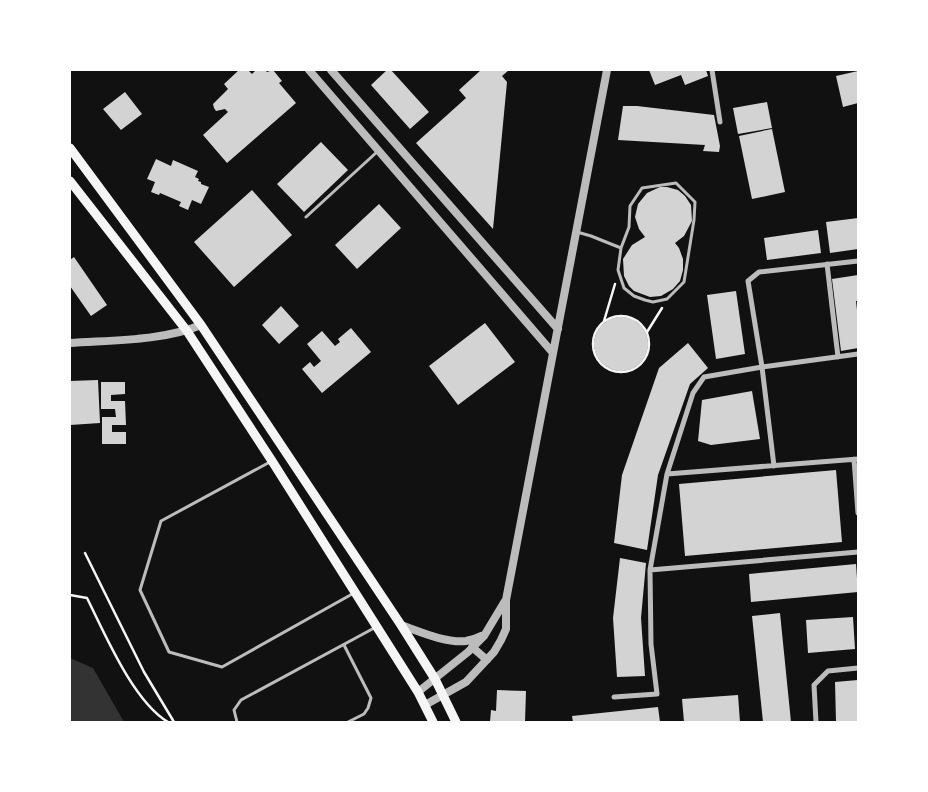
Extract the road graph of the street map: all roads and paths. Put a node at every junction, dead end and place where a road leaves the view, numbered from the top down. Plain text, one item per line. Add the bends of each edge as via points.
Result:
1 (309, 70) edge
2 (332, 70) edge
3 (607, 70) edge
4 (712, 70) edge
5 (720, 122) dead end
6 (70, 148) edge
7 (379, 150) junction
8 (70, 182) edge
9 (306, 217) dead end
10 (576, 232) junction
11 (621, 248) junction
12 (858, 261) edge
13 (827, 264) junction
14 (618, 270) junction
15 (667, 299) junction
16 (604, 321) junction
17 (202, 325) junction
18 (558, 329) junction
19 (187, 331) junction
20 (647, 332) junction
21 (70, 343) edge
22 (553, 353) junction
23 (858, 354) edge
24 (838, 357) junction
25 (762, 367) junction
26 (856, 459) edge
27 (272, 461) junction
28 (774, 466) junction
29 (667, 474) junction
30 (858, 514) edge
31 (858, 552) edge
32 (85, 553) dead end
33 (650, 570) junction
34 (355, 592) junction
35 (70, 595) edge
36 (506, 600) junction
37 (401, 625) junction
38 (377, 627) junction
39 (484, 636) junction
40 (344, 645) junction
41 (472, 647) junction
42 (486, 660) junction
43 (858, 668) edge
44 (435, 679) junction
45 (418, 692) junction
46 (444, 696) junction
47 (614, 697) dead end
48 (425, 705) junction
49 (168, 722) edge
50 (174, 722) edge
51 (237, 722) edge
52 (348, 722) edge
53 (432, 722) edge
54 (456, 722) edge
55 (816, 722) edge

1 - 7 street
2 - 18 street
3 - 10 street
4 - 5 street
6 - 17 main road
7 - 9 lane
7 - 22 street
8 - 19 main road
10 - 11 lane
10 - 18 street
11 - 14 lane
11 - 15 lane via 629,227 630,206 642,188 676,183 694,202 694,220 684,282
12 - 13 street
13 - 24 street
13 - 25 street via 759,272 748,281
14 - 15 lane via 624,288 634,296 653,302
14 - 16 path
15 - 20 path
16 - 20 path via 626,315 642,324
16 - 20 path via 593,337 594,352 600,363 615,372 636,368 643,361 648,351
17 - 19 street
17 - 37 main road
18 - 22 street
19 - 21 street
19 - 27 main road
22 - 36 street
23 - 24 street
24 - 25 street
25 - 28 street
25 - 29 street via 704,377 693,393
26 - 28 street
26 - 30 street
27 - 34 main road
27 - 34 lane via 161,520 140,590 169,652 222,667
28 - 29 street
29 - 33 street
31 - 33 street
32 - 50 path via 144,672
33 - 47 street via 651,644 657,694
34 - 38 main road
35 - 49 path via 86,598 128,678 157,716
36 - 39 street
36 - 42 street via 506,629
37 - 39 street via 453,640 467,641
37 - 44 main road
38 - 40 lane
38 - 45 main road
39 - 41 street
40 - 51 lane via 241,700 234,710
40 - 52 lane via 370,698 364,714
41 - 42 street
41 - 44 street
42 - 46 street via 466,682
43 - 55 street via 828,671 814,685
44 - 45 street
44 - 46 main road
45 - 48 main road
46 - 48 street
46 - 54 main road
48 - 53 main road

